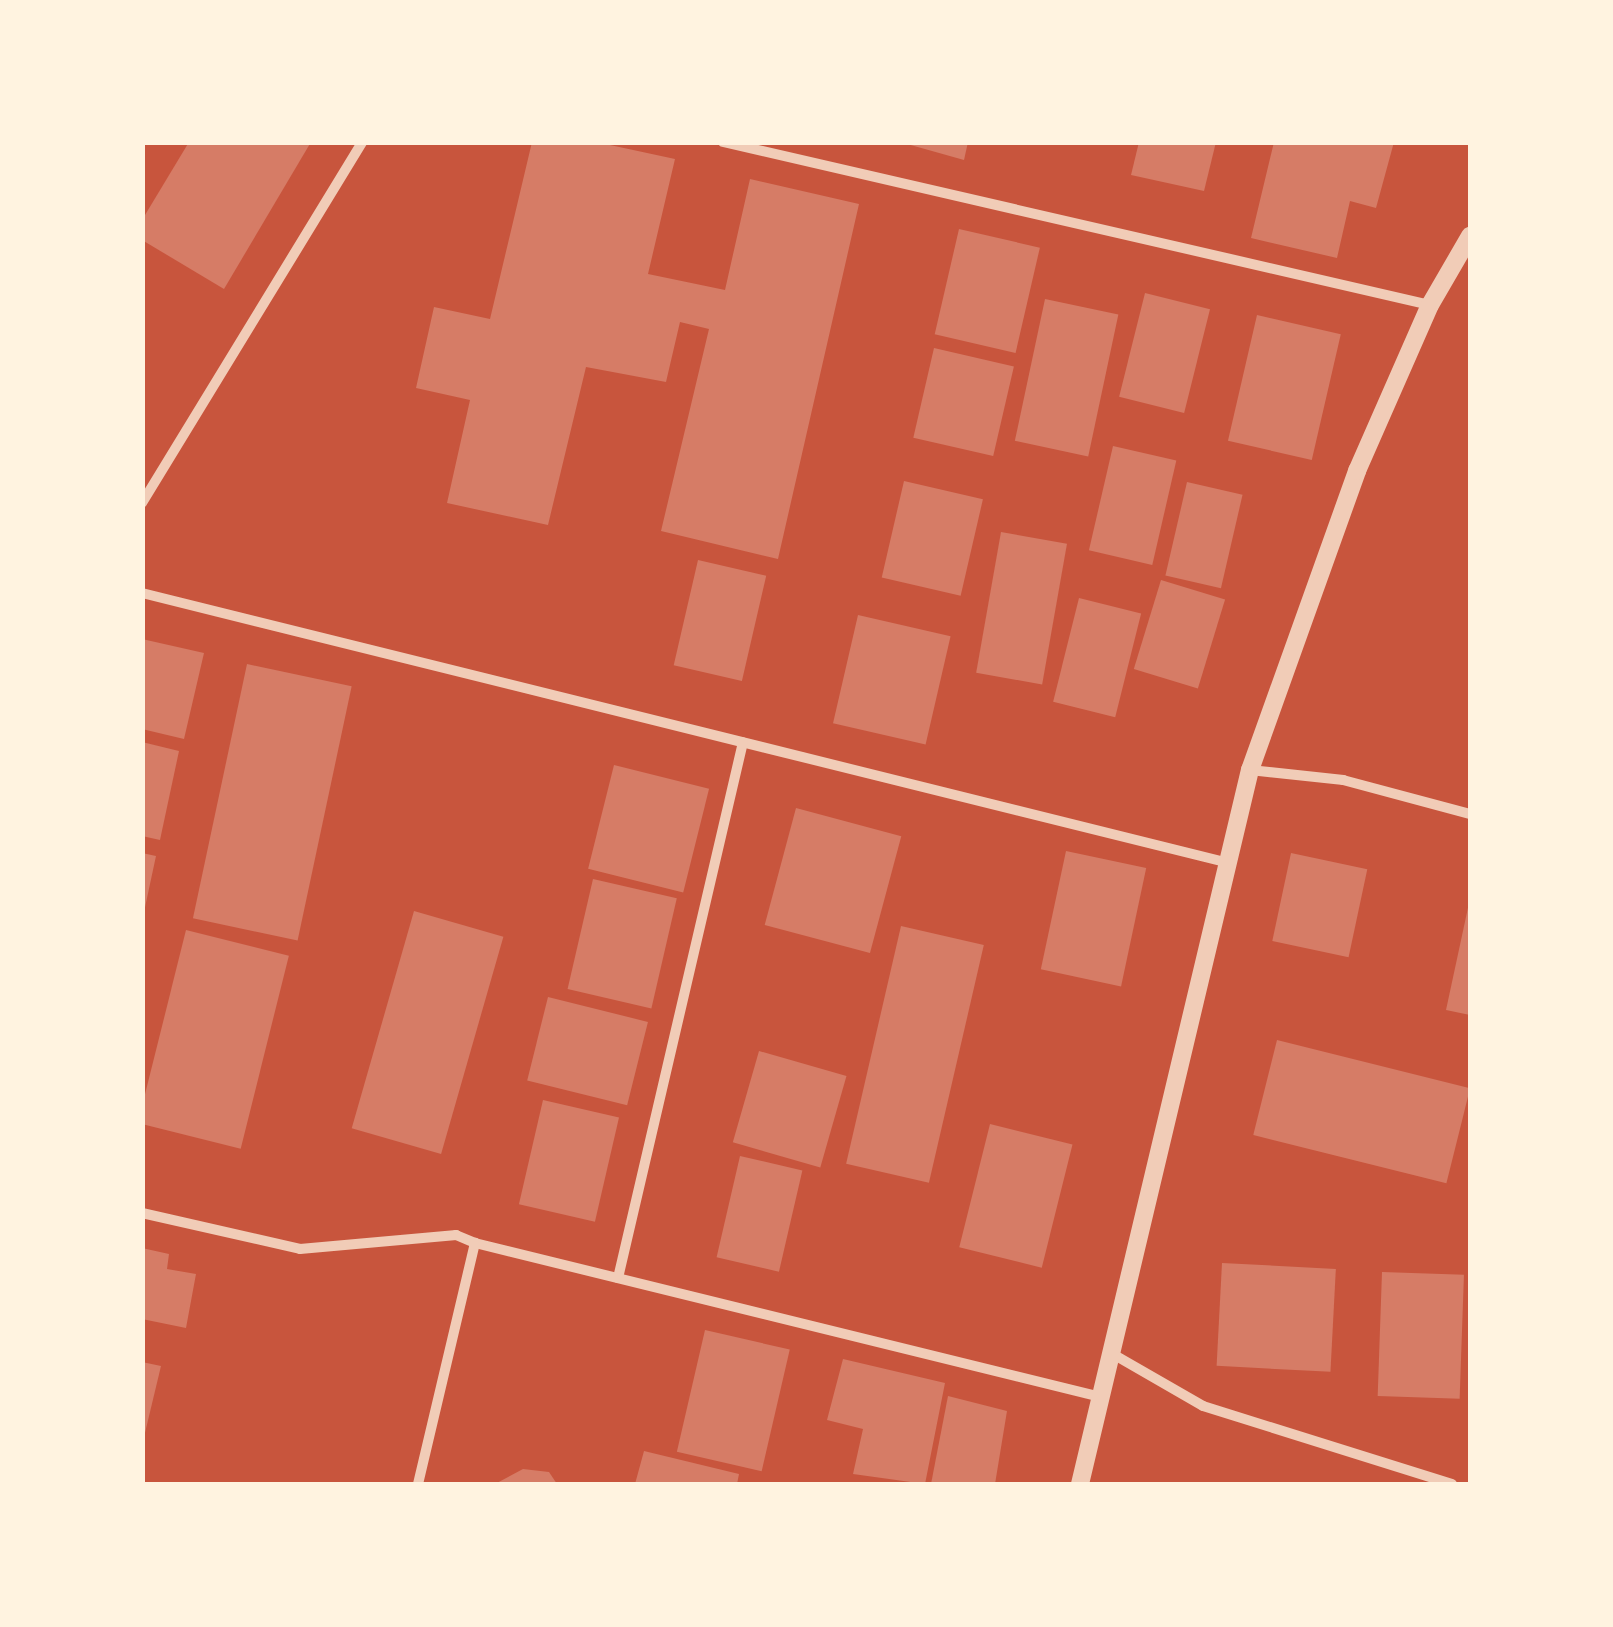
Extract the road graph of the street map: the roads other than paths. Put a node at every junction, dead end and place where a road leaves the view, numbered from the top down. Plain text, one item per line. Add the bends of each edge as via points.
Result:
1 (362, 142) edge
2 (723, 142) edge
3 (1470, 236) edge
4 (1430, 305) junction
5 (142, 503) edge
6 (142, 593) edge
7 (743, 742) junction
8 (1250, 770) junction
9 (1470, 814) edge
10 (1232, 864) junction
11 (142, 1213) edge
12 (475, 1242) junction
13 (618, 1278) junction
14 (1110, 1352) junction
15 (1102, 1398) junction
16 (418, 1484) edge
17 (1080, 1484) edge
18 (1452, 1484) edge

1 - 5 street
2 - 4 street
3 - 4 street
4 - 8 street via 1357,470
6 - 7 street
7 - 10 street
7 - 13 street
8 - 9 street via 1343,780
8 - 10 street
10 - 14 street
11 - 12 street via 300,1249 456,1235
12 - 13 street
12 - 16 street
13 - 15 street
14 - 15 street
14 - 18 street via 1202,1406
15 - 17 street

